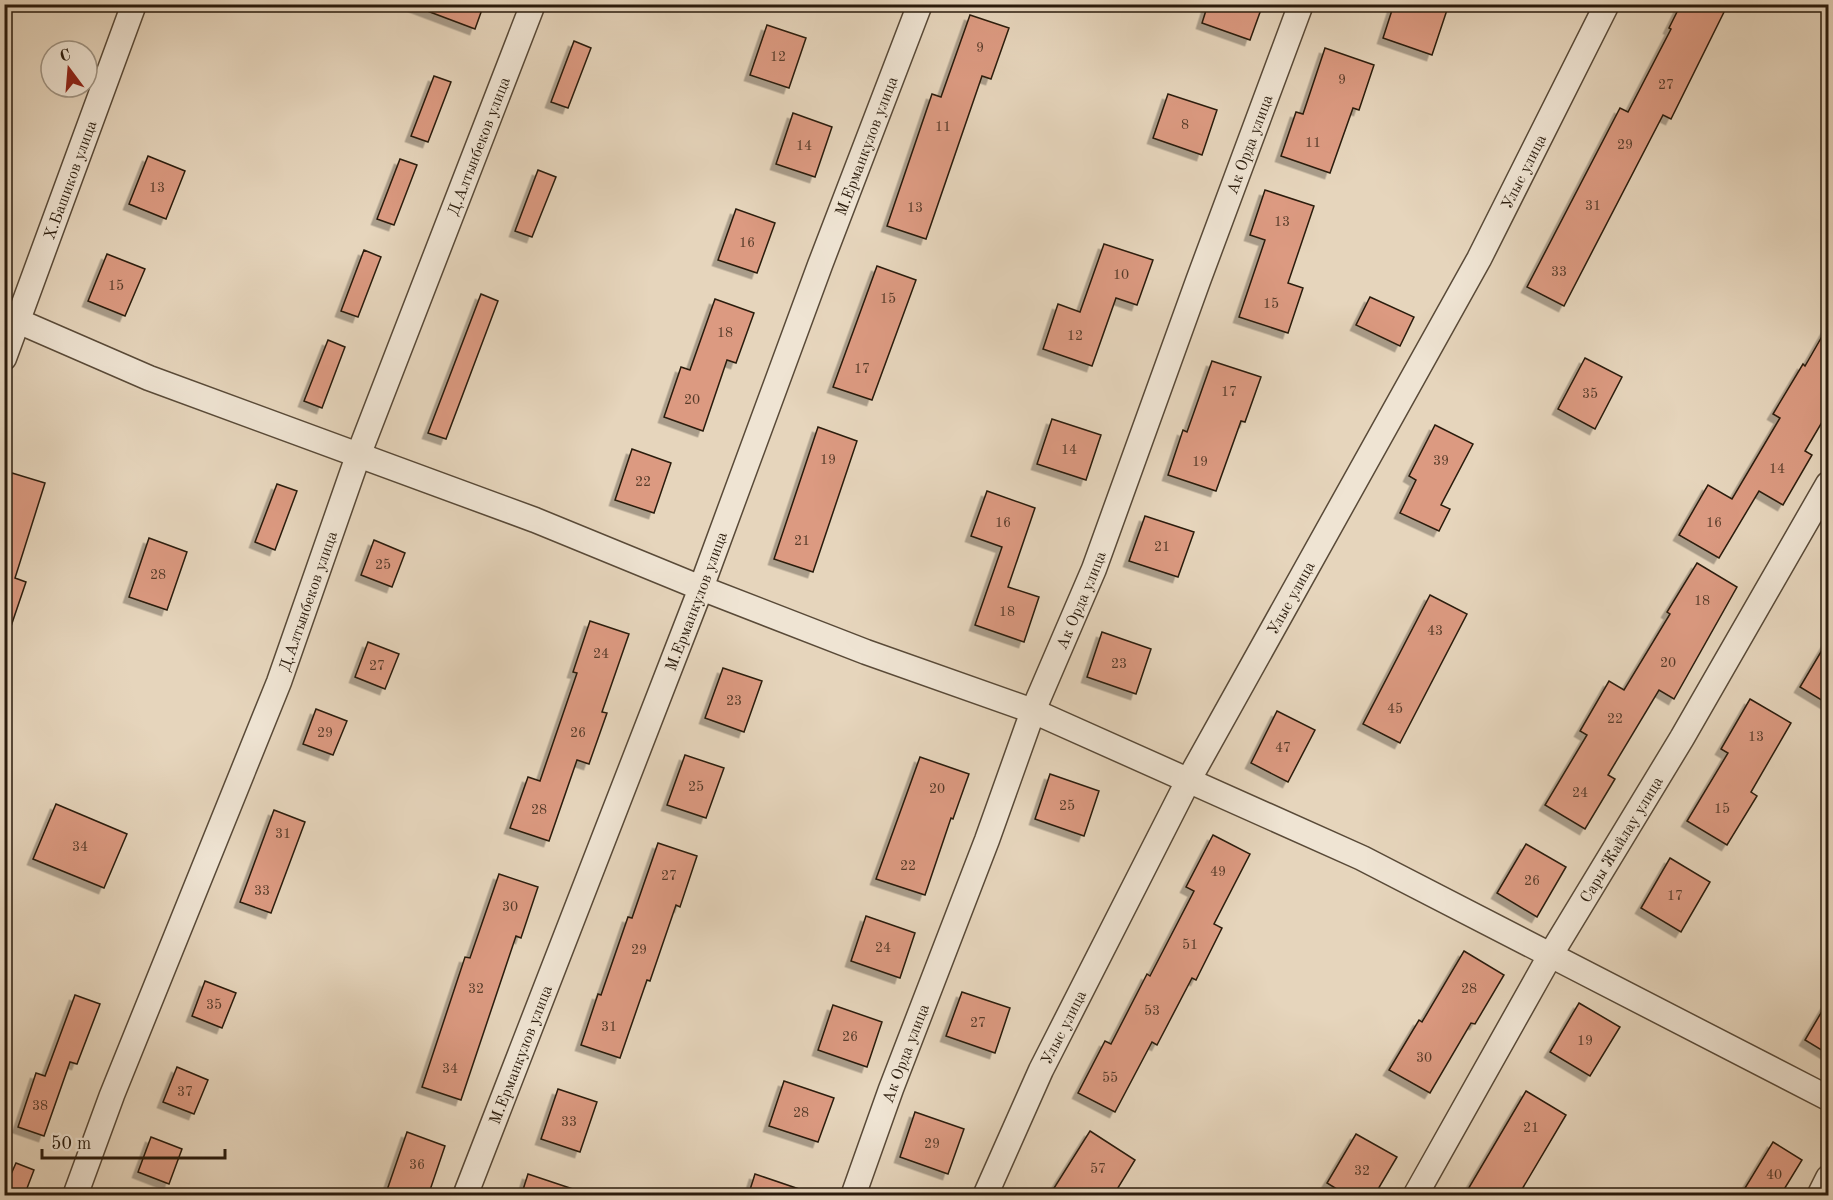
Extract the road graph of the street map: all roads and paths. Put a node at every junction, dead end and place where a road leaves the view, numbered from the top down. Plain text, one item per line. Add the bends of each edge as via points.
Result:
1 (134, 4) edge
2 (534, 4) edge
3 (920, 4) edge
4 (1301, 4) edge
5 (1607, 4) edge
6 (12, 318) edge
7 (4, 358) edge
8 (358, 456) junction
9 (1828, 484) edge
10 (701, 588) junction
11 (1034, 711) junction
12 (1188, 781) junction
13 (1551, 954) junction
14 (1828, 1098) edge
15 (1828, 1178) edge
16 (75, 1196) edge
17 (465, 1196) edge
18 (853, 1196) edge
19 (985, 1196) edge
20 (1415, 1196) edge
21 (1819, 1196) edge

1 - 6 street, Х.Башиков улица
2 - 8 street, Д.Алтынбеков улица
3 - 10 street, М.Ерманкулов улица
4 - 11 street, Ак Орда улица via 1094,569
5 - 12 street, Улыс улица via 1479,259
6 - 7 street, Х.Башиков улица
6 - 8 street via 149,378
8 - 10 street via 536,520
8 - 16 street, Д.Алтынбеков улица via 279,682
9 - 13 street, Сары Жайлау улица via 1682,738
10 - 11 street
10 - 17 street, М.Ерманкулов улица
11 - 12 street
11 - 18 street, Ак Орда улица
12 - 13 street via 1362,858
12 - 19 street, Улыс улица via 1041,1070
13 - 14 street
13 - 20 street, Сары Жайлау улица
15 - 21 street

